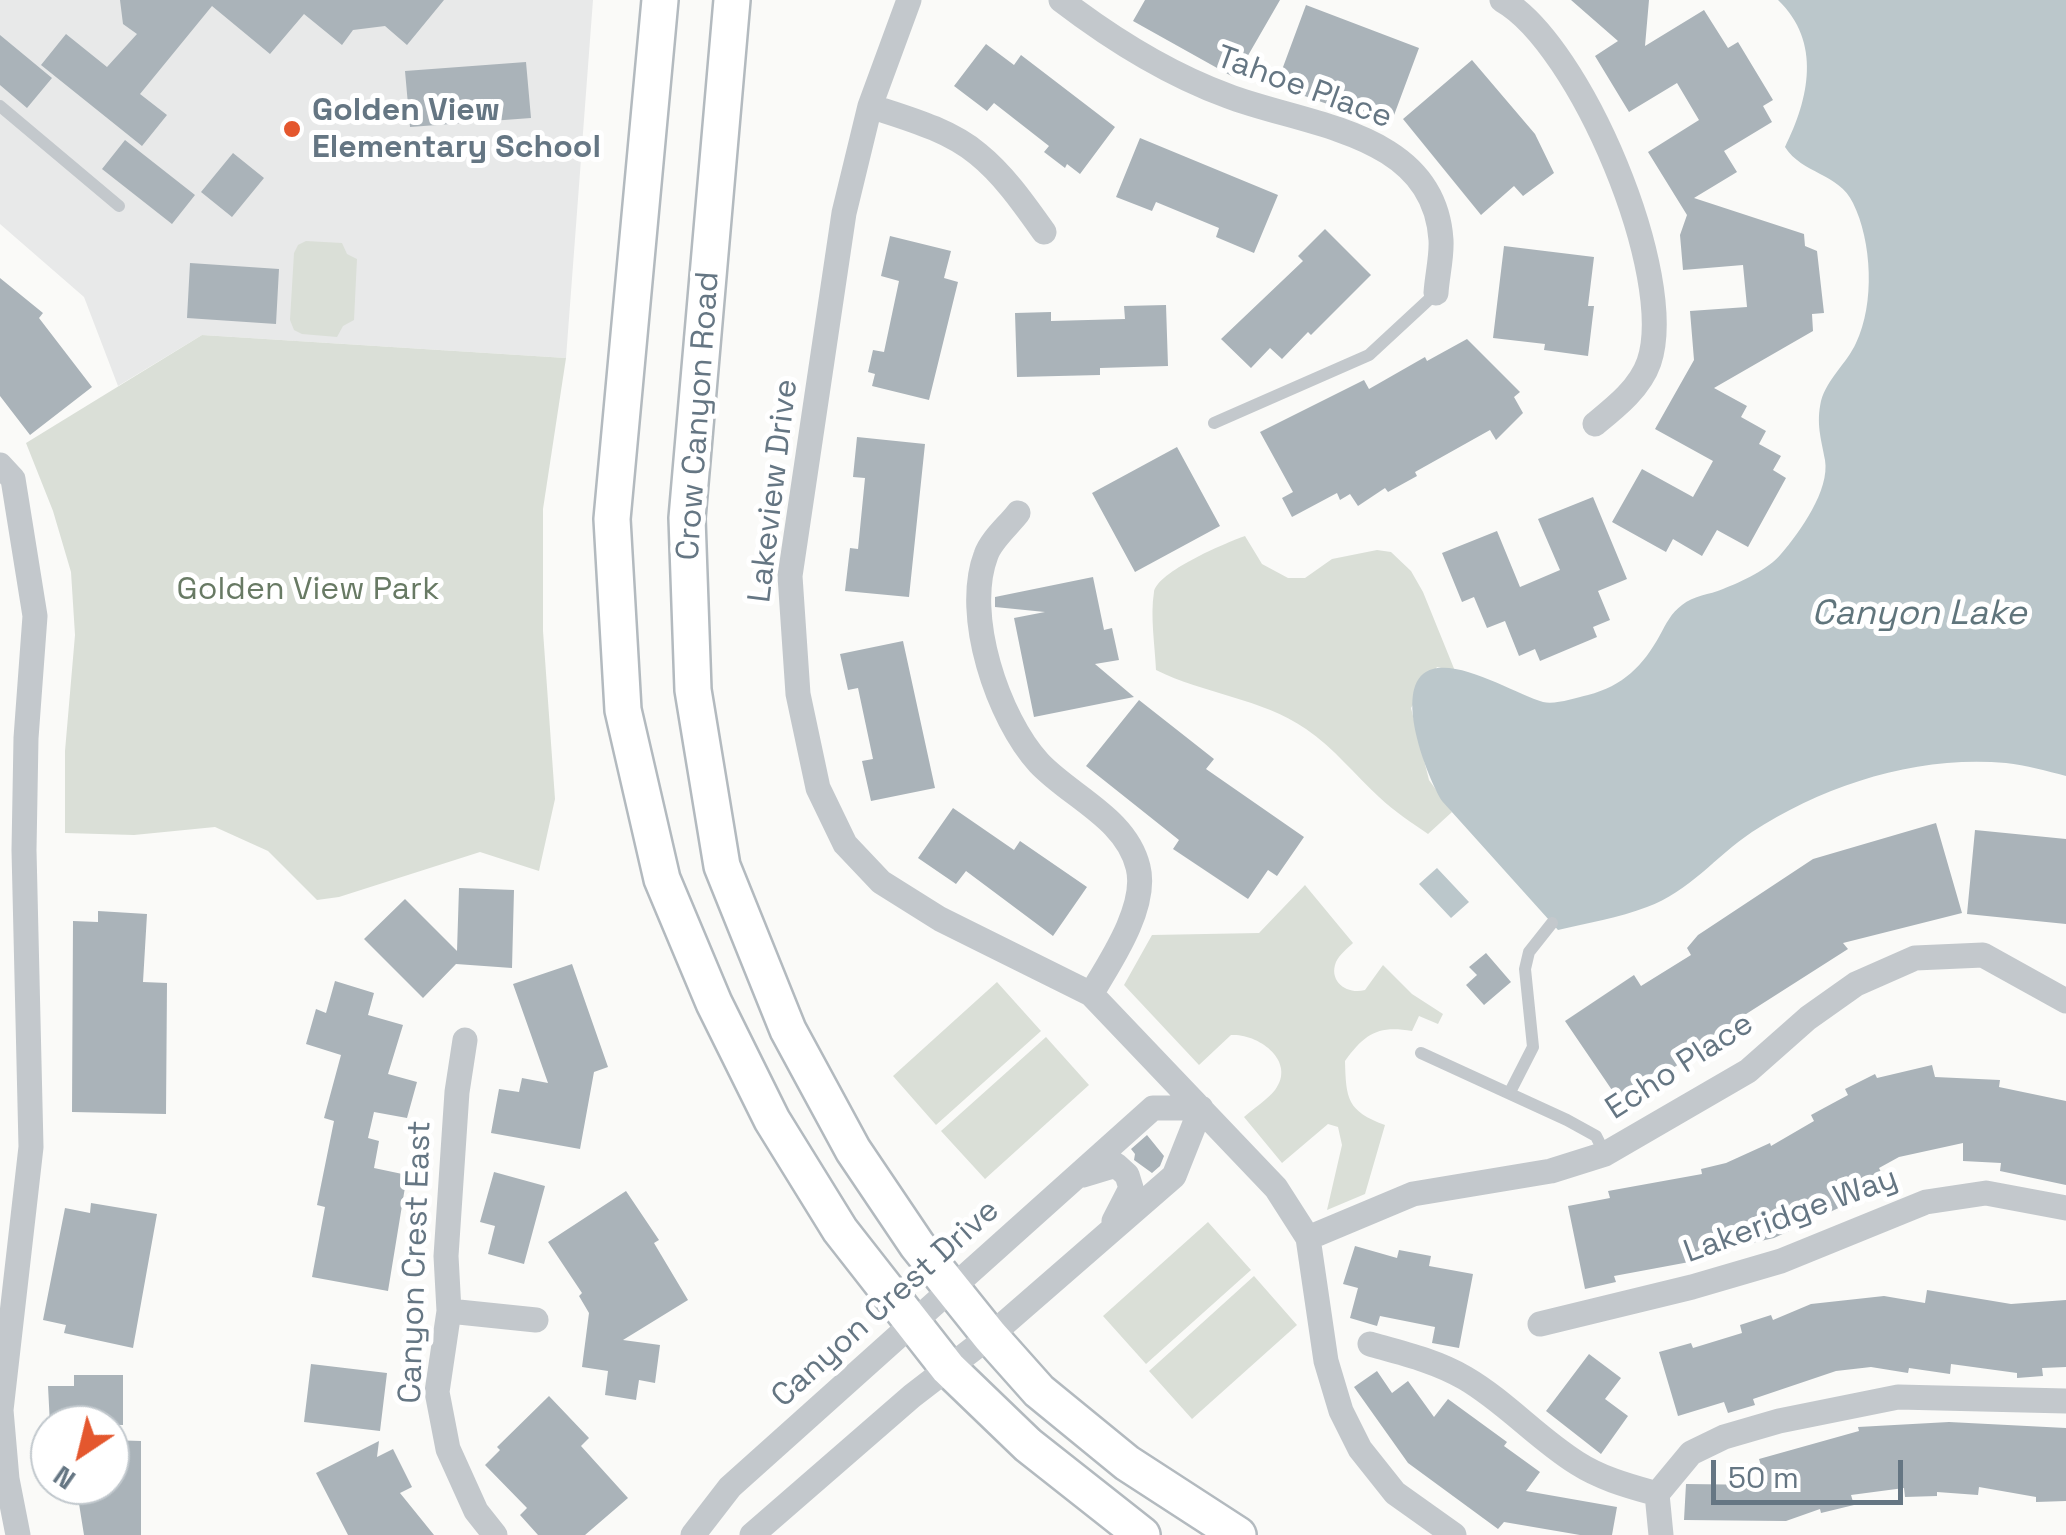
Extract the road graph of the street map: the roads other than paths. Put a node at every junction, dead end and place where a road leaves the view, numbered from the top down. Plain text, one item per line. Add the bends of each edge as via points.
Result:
1 (660, 0) edge
2 (732, 0) edge
3 (909, 0) edge
4 (1062, 0) edge
5 (1502, 0) edge
6 (0, 106) edge
7 (870, 106) junction
8 (119, 206) dead end
9 (1044, 232) dead end
10 (1436, 294) joint
11 (1214, 422) dead end
12 (1595, 424) dead end
13 (0, 465) edge
14 (1018, 513) dead end
15 (1552, 923) dead end
16 (1091, 994) junction
17 (2066, 1001) edge
18 (466, 1040) dead end
19 (1421, 1053) dead end
20 (1510, 1092) junction
21 (1201, 1108) junction
22 (1606, 1154) junction
23 (1076, 1176) junction
24 (2066, 1208) edge
25 (1107, 1234) junction
26 (1308, 1238) junction
27 (952, 1288) junction
28 (449, 1311) junction
29 (536, 1320) dead end
30 (1540, 1324) dead end
31 (914, 1326) junction
32 (990, 1336) junction
33 (1370, 1344) dead end
34 (948, 1368) junction
35 (2066, 1401) edge
36 (1657, 1494) junction
37 (18, 1535) edge
38 (495, 1535) edge
39 (693, 1535) edge
40 (752, 1535) edge
41 (1142, 1535) edge
42 (1238, 1535) edge
43 (1454, 1535) edge
44 (1661, 1535) edge

1 - 31 main road via 612,519 623,710 662,879 714,1003 772,1120 840,1230
2 - 27 main road, Crow Canyon Road via 687,518 692,690 722,866 788,1030 844,1133
3 - 7 street, Lakeview Drive
4 - 10 street, Tahoe Place via 1193,82 1373,142 1400,159 1436,211
5 - 12 street via 1550,46 1587,101 1616,164 1649,273 1655,326 1649,363 1626,398
6 - 8 lane
7 - 9 street via 925,124 976,152
7 - 16 street, Lakeview Drive via 844,214 790,576 798,694 818,788 846,844 882,882 940,919
10 - 11 lane via 1369,354
13 - 37 street via 13,478 35,616 24,850 31,1147 0,1410
14 - 16 street via 986,552 977,589 994,679 1012,729 1041,764 1125,837 1139,868 1124,939
15 - 20 lane via 1530,952 1533,1047
16 - 21 street, Lakeview Drive
17 - 22 street, Echo Place via 1983,955 1916,958 1856,984 1748,1071
18 - 28 street, Canyon Crest East via 456,1092
19 - 20 lane
20 - 22 lane via 1596,1136
21 - 23 street, Canyon Crest Drive via 1153,1108
21 - 25 street via 1174,1176
21 - 26 street, Lakeview Drive via 1276,1188
22 - 26 street, Echo Place via 1551,1171 1412,1194
23 - 25 street via 1116,1165 1127,1174 1130,1188
23 - 27 street, Canyon Crest Drive
24 - 30 street, Lakeridge Way via 1986,1192 1926,1202 1780,1260
25 - 32 street
26 - 43 street via 1326,1361 1360,1449 1395,1494
27 - 31 street, Canyon Crest Drive
27 - 32 main road, Crow Canyon Road
28 - 29 street
28 - 38 street, Canyon Crest East via 436,1392 448,1449
31 - 34 main road
31 - 39 street, Canyon Crest Drive via 730,1487
32 - 34 street
32 - 42 main road, Crow Canyon Road via 1039,1391 1127,1463
33 - 36 street via 1461,1375 1576,1463
34 - 40 street
34 - 41 main road via 1028,1445
35 - 36 street via 1898,1397 1779,1422 1691,1453
36 - 44 street

